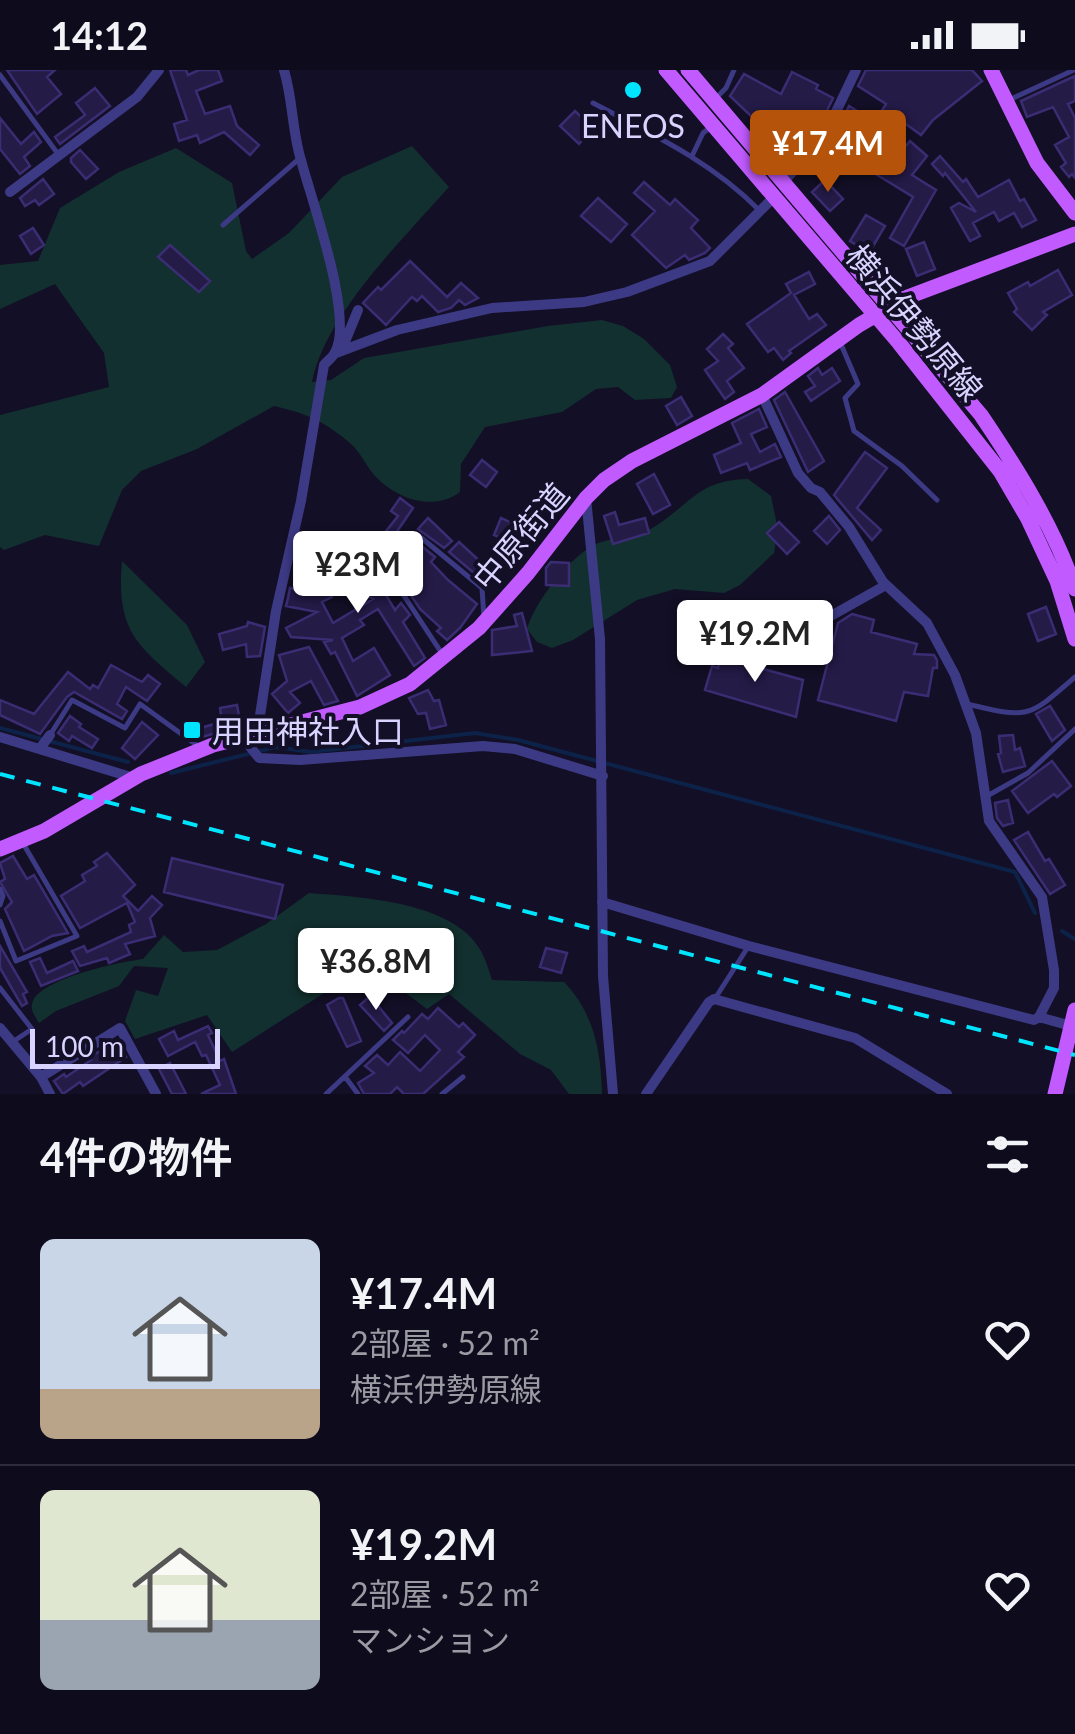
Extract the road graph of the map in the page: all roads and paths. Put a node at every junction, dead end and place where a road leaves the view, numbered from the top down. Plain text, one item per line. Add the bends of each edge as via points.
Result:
1 (159, 70) edge
2 (284, 70) edge
3 (666, 70) edge
4 (688, 70) edge
5 (734, 70) edge
6 (856, 70) edge
7 (991, 70) edge
8 (1074, 70) edge
9 (0, 75) edge
10 (714, 100) junction
11 (1005, 102) junction
12 (593, 103) dead end
13 (713, 125) junction
14 (764, 132) dead end
15 (822, 141) junction
16 (692, 156) junction
17 (60, 157) junction
18 (300, 158) junction
19 (806, 160) junction
20 (869, 169) dead end
21 (784, 182) junction
22 (10, 192) dead end
23 (774, 197) junction
24 (759, 210) junction
25 (1075, 213) edge
26 (223, 224) dead end
27 (1075, 234) edge
28 (358, 310) dead end
29 (882, 311) junction
30 (839, 339) junction
31 (336, 353) junction
32 (762, 395) junction
33 (586, 498) junction
34 (937, 500) dead end
35 (389, 573) junction
36 (382, 584) dead end
37 (886, 585) junction
38 (1075, 589) edge
39 (829, 617) dead end
40 (484, 621) junction
41 (1075, 639) edge
42 (445, 657) junction
43 (1075, 677) edge
44 (966, 704) junction
45 (1075, 729) edge
46 (0, 737) edge
47 (249, 739) junction
48 (45, 742) junction
49 (204, 749) junction
50 (603, 774) junction
51 (134, 778) junction
52 (987, 796) junction
53 (22, 842) junction
54 (0, 849) edge
55 (0, 889) edge
56 (602, 902) junction
57 (0, 905) edge
58 (0, 922) edge
59 (749, 946) junction
60 (0, 988) edge
61 (714, 999) junction
62 (408, 1017) dead end
63 (1039, 1017) junction
64 (1073, 1018) edge
65 (0, 1028) edge
66 (12, 1043) junction
67 (42, 1076) junction
68 (462, 1077) dead end
69 (346, 1078) junction
70 (50, 1094) edge
71 (156, 1094) edge
72 (326, 1094) edge
73 (358, 1094) edge
74 (442, 1094) edge
75 (613, 1094) edge
76 (646, 1094) edge
77 (947, 1094) edge
78 (1055, 1094) edge

1 - 17 street via 137,97
2 - 18 street
3 - 13 main road, 横浜伊勢原線
4 - 10 main road, 横浜伊勢原線
5 - 10 lane
6 - 15 street
7 - 11 main road
8 - 11 lane
9 - 17 lane
10 - 21 main road, 横浜伊勢原線
11 - 25 main road via 1037,163
12 - 16 lane
13 - 16 lane
13 - 23 main road, 横浜伊勢原線
14 - 19 lane
15 - 19 street
15 - 20 lane
16 - 24 lane
17 - 22 street
18 - 26 lane
18 - 31 street via 338,298
19 - 21 street
21 - 29 main road, 横浜伊勢原線
23 - 24 street
23 - 29 main road, 横浜伊勢原線
24 - 31 street via 710,261 628,292 492,308 397,330
27 - 29 main road, 中原街道
28 - 31 street
29 - 30 main road, 中原街道
29 - 38 main road, 横浜伊勢原線 via 981,416 1014,464
29 - 41 main road, 横浜伊勢原線 via 1000,471 1057,581
30 - 32 main road, 中原街道
30 - 34 lane via 858,384 845,398 854,431
31 - 47 street via 324,365
32 - 33 main road, 中原街道 via 632,460
32 - 37 street via 798,473 849,527
33 - 40 main road, 中原街道
33 - 50 street via 600,638
35 - 36 lane
35 - 40 lane via 418,535 482,588
35 - 42 lane
37 - 39 street
37 - 44 street via 927,623
40 - 42 main road, 中原街道
42 - 47 main road, 中原街道 via 393,693
43 - 44 lane via 1041,708 1024,714
44 - 52 street
45 - 52 lane via 1028,773
46 - 48 street
47 - 49 main road, 中原街道
47 - 50 street via 259,758 484,746
48 - 49 lane via 72,700 124,728 140,704
48 - 51 street
49 - 51 main road, 中原街道
50 - 56 street
51 - 53 main road, 中原街道
52 - 63 street via 989,821 1042,897 1054,988
53 - 54 main road, 中原街道
53 - 58 lane via 77,936 16,961
55 - 57 lane
56 - 59 street
56 - 75 street
59 - 61 lane
59 - 63 street via 938,998
60 - 66 lane via 32,1029
61 - 76 street
61 - 77 street via 856,1038
62 - 69 lane
63 - 64 street
64 - 78 main road
65 - 66 street
66 - 67 street
67 - 70 street
67 - 71 street via 120,1028
68 - 74 lane
69 - 72 lane
69 - 73 lane

